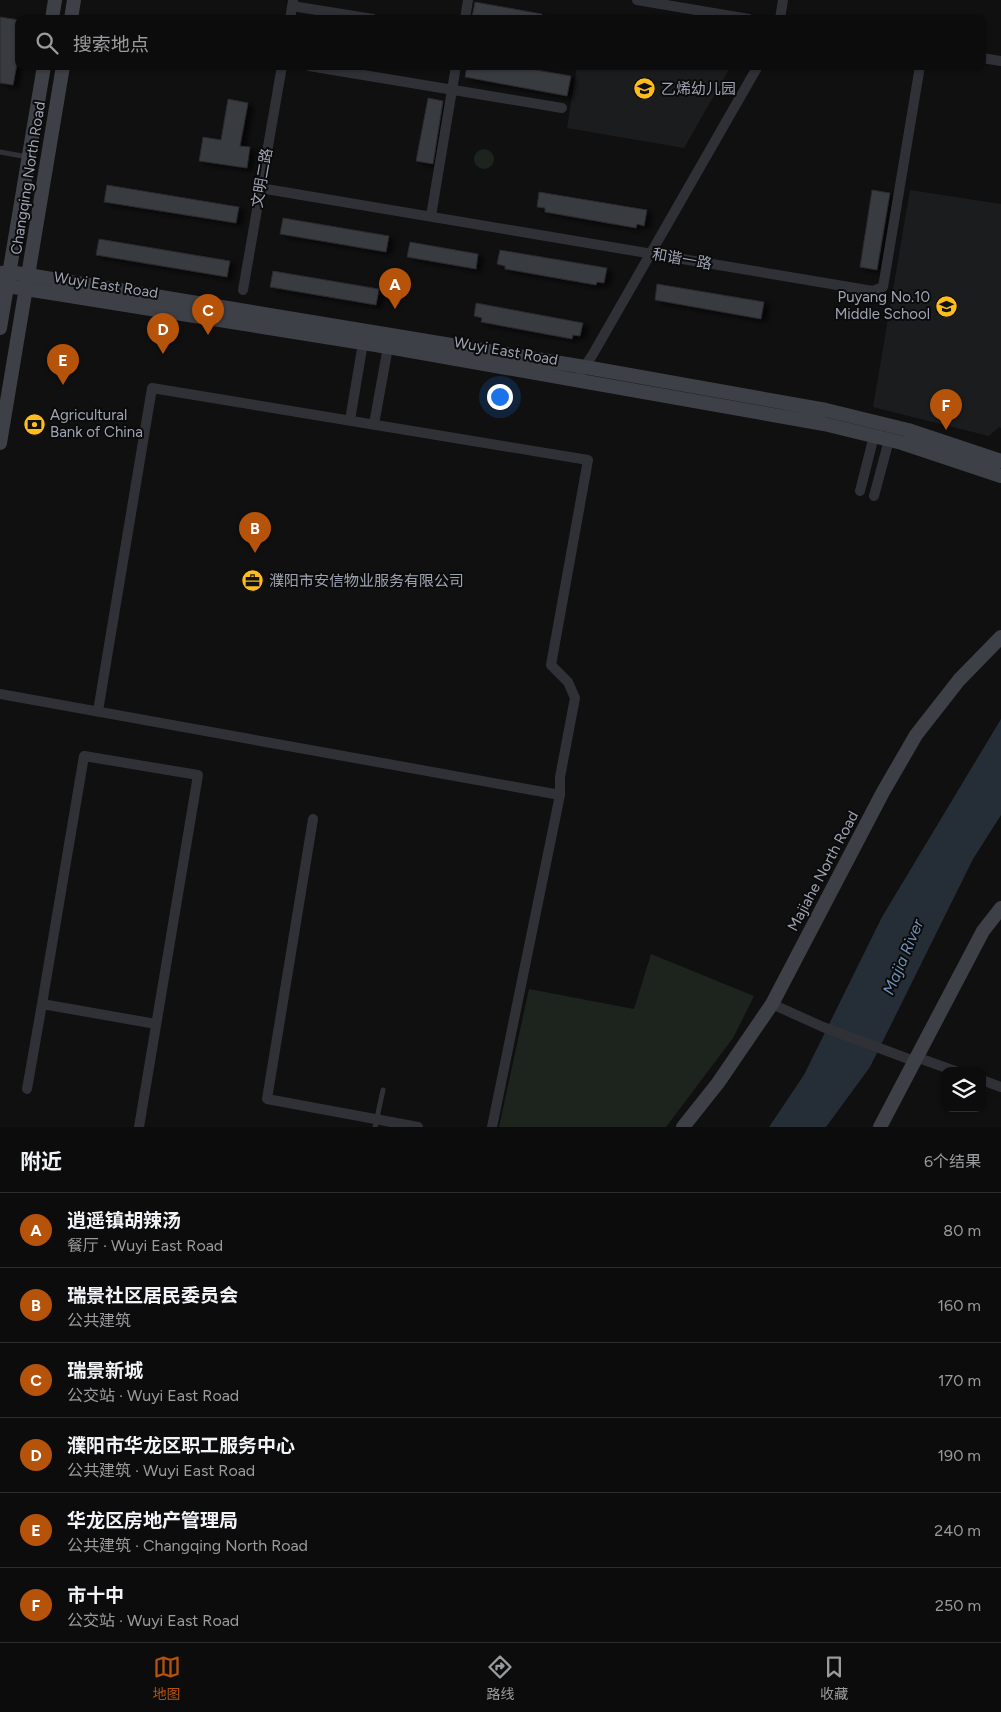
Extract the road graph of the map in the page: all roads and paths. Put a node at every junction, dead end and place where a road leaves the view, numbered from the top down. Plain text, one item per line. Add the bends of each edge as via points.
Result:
1 (55, 0) edge
2 (74, 0) edge
3 (468, 0) edge
4 (637, 0) edge
5 (783, 0) edge
6 (293, 3) edge
7 (53, 15) edge
8 (72, 15) edge
9 (353, 15) edge
10 (466, 15) edge
11 (725, 15) edge
12 (781, 15) edge
13 (986, 59) edge
14 (1001, 61) edge
15 (43, 70) edge
16 (62, 70) edge
17 (281, 70) edge
18 (333, 70) edge
19 (455, 70) edge
20 (756, 70) edge
21 (919, 70) edge
22 (452, 90) junction
23 (562, 108) dead end
24 (0, 152) edge
25 (29, 157) junction
26 (260, 188) junction
27 (431, 216) junction
28 (650, 254) junction
29 (28, 275) junction
30 (4, 279) edge
31 (26, 289) junction
32 (243, 290) dead end
33 (0, 328) edge
34 (363, 343) junction
35 (388, 347) junction
36 (585, 367) junction
37 (576, 379) junction
38 (350, 420) junction
39 (374, 424) junction
40 (874, 436) junction
41 (889, 440) junction
42 (0, 444) edge
43 (1001, 460) edge
44 (1001, 476) edge
45 (860, 491) dead end
46 (874, 496) dead end
47 (1001, 637) edge
48 (0, 694) edge
49 (98, 711) junction
50 (560, 795) junction
51 (313, 818) dead end
52 (1001, 908) edge
53 (42, 1004) junction
54 (772, 1004) junction
55 (156, 1024) junction
56 (915, 1059) junction
57 (942, 1067) edge
58 (986, 1081) edge
59 (1001, 1087) edge
60 (26, 1089) dead end
61 (383, 1090) dead end
62 (375, 1123) edge
63 (139, 1127) edge
64 (418, 1127) edge
65 (492, 1127) edge
66 (683, 1127) edge
67 (880, 1127) edge

1 - 7 street
2 - 8 street
3 - 10 street
4 - 11 street
5 - 12 street
6 - 9 street
13 - 14 street
15 - 25 street, Changqing North Road
16 - 29 street, Changqing North Road
17 - 26 street, 文明二路
18 - 22 street
19 - 22 street
20 - 28 street
21 - 28 street, 和谐一路 via 883,287 873,292
22 - 23 street
22 - 27 street
24 - 25 lane
25 - 30 street, Changqing North Road
26 - 27 street, 和谐一路
26 - 32 street, 文明二路
27 - 28 street, 和谐一路
28 - 36 street
29 - 30 street, Wuyi East Road
29 - 31 street, Changqing North Road
29 - 36 street, Wuyi East Road
30 - 31 street, Wuyi East Road
30 - 33 street, Changqing North Road
31 - 34 street, Wuyi East Road
31 - 42 street, Changqing North Road
34 - 35 street, Wuyi East Road
34 - 38 street
35 - 37 street, Wuyi East Road
35 - 39 street
36 - 37 street
36 - 43 street, Wuyi East Road via 826,410 908,430
37 - 40 street, Wuyi East Road
38 - 39 street
38 - 49 street via 152,388
39 - 50 street via 588,460 551,665 568,682 575,698 560,777
40 - 41 street, Wuyi East Road
40 - 45 street
41 - 44 street, Wuyi East Road
41 - 46 street
47 - 54 street, Majiahe North Road via 959,680 916,735
48 - 49 street
49 - 50 street
50 - 65 street
51 - 62 street via 267,1099
52 - 56 street via 984,931
53 - 55 street
53 - 55 street via 84,756 198,776
53 - 60 street
54 - 56 street via 823,1027
54 - 66 street, Majiahe North Road via 718,1083
55 - 63 street
56 - 57 street
56 - 67 street
58 - 59 street
61 - 62 lane
62 - 64 street

